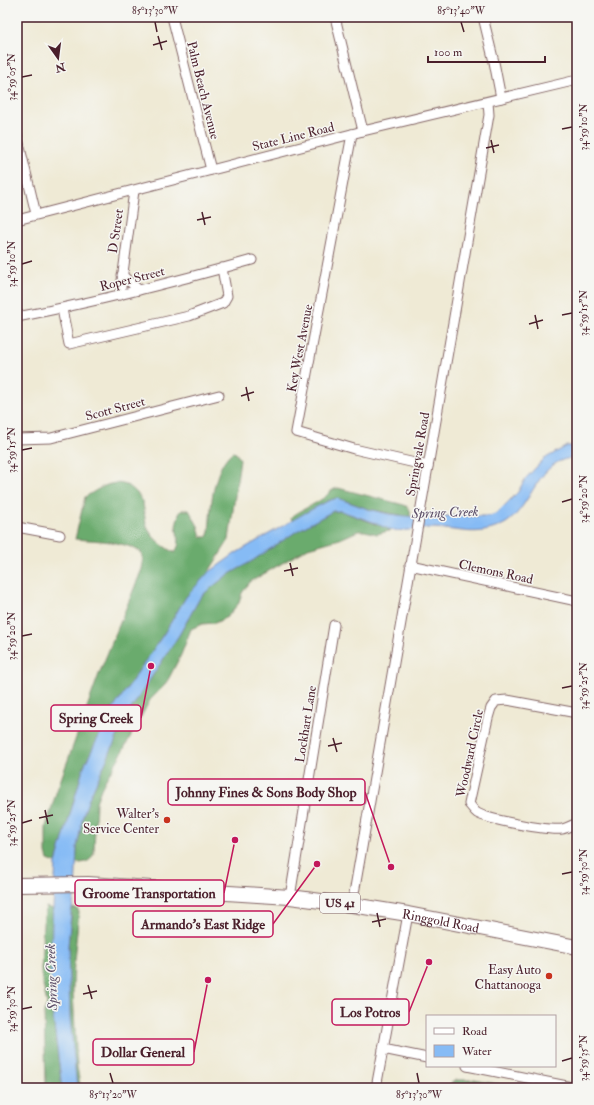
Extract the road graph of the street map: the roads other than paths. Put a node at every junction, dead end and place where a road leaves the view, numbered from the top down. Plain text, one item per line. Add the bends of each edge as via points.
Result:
1 (172, 17) edge
2 (335, 17) edge
3 (483, 17) edge
4 (577, 80) edge
5 (501, 98) junction
6 (488, 102) junction
7 (363, 131) junction
8 (352, 134) junction
9 (17, 135) edge
10 (211, 170) junction
11 (134, 191) junction
12 (36, 214) junction
13 (17, 220) edge
14 (252, 260) dead end
15 (222, 268) junction
16 (122, 275) junction
17 (139, 290) junction
18 (120, 295) junction
19 (62, 309) junction
20 (17, 317) edge
21 (219, 395) dead end
22 (17, 439) edge
23 (428, 466) junction
24 (17, 527) edge
25 (60, 535) dead end
26 (410, 565) junction
27 (577, 601) edge
28 (334, 625) dead end
29 (577, 713) edge
30 (577, 823) edge
31 (17, 885) edge
32 (290, 897) junction
33 (352, 905) junction
34 (408, 914) junction
35 (577, 947) edge
36 (383, 1050) junction
37 (426, 1058) edge
38 (472, 1067) edge
39 (376, 1088) edge
40 (577, 1088) edge

1 - 10 street, Palm Beach Avenue
2 - 7 street
3 - 5 street
4 - 5 street, State Line Road
5 - 6 street, State Line Road
6 - 7 street, State Line Road
6 - 23 street, Springvale Road via 488,122
7 - 8 street, State Line Road
8 - 10 street, State Line Road
8 - 23 street, Key West Avenue via 296,432
9 - 12 street
10 - 11 street, State Line Road
11 - 12 street, State Line Road
11 - 16 street, D Street
12 - 13 street, State Line Road
14 - 15 street, Roper Street
15 - 17 street, Roper Street
15 - 19 street via 227,296 223,303 162,323 69,344
16 - 17 street
16 - 18 street, D Street
17 - 18 street, Roper Street
18 - 19 street, Roper Street
19 - 20 street, Roper Street
21 - 22 street, Scott Street via 51,438
23 - 26 street, Springvale Road
24 - 25 street
26 - 27 street, Clemons Road
26 - 33 street, Springvale Road
28 - 32 street, Lockhart Lane
29 - 30 street, Woodward Circle via 507,700 496,701 488,718 469,804 476,812 486,816 552,829
31 - 32 main road, Ringgold Road / US 41 via 88,884
32 - 33 main road, Ringgold Road / US 41
33 - 34 main road, Ringgold Road / US 41
34 - 35 main road, Ringgold Road / US 41
34 - 36 street
36 - 37 street
36 - 39 street
38 - 40 street

